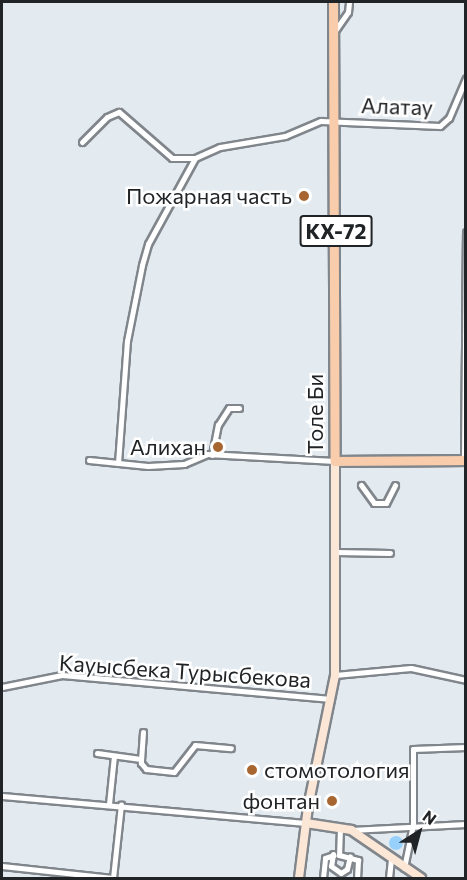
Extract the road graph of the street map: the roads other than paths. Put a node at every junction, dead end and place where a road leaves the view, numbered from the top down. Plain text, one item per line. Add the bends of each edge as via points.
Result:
1 (333, 2) edge
2 (349, 2) edge
3 (333, 33) junction
4 (465, 78) edge
5 (465, 97) edge
6 (457, 102) junction
7 (336, 120) junction
8 (82, 142) dead end
9 (195, 158) junction
10 (465, 232) edge
11 (239, 408) dead end
12 (212, 455) junction
13 (89, 460) dead end
14 (465, 460) edge
15 (335, 461) junction
16 (118, 463) junction
17 (361, 485) dead end
18 (395, 485) dead end
19 (336, 552) junction
20 (390, 553) dead end
21 (335, 675) junction
22 (465, 680) edge
23 (2, 687) edge
24 (331, 699) junction
25 (143, 732) dead end
26 (465, 747) edge
27 (231, 748) dead end
28 (97, 753) dead end
29 (114, 756) junction
30 (141, 759) junction
31 (2, 796) edge
32 (109, 804) junction
33 (121, 804) junction
34 (413, 824) junction
35 (465, 824) edge
36 (306, 826) junction
37 (340, 828) junction
38 (351, 830) junction
39 (336, 855) junction
40 (350, 856) junction
41 (391, 860) junction
42 (2, 866) edge
43 (404, 868) junction
44 (112, 879) edge
45 (299, 879) edge
46 (323, 879) edge
47 (357, 879) edge
48 (389, 879) edge
49 (421, 879) edge

1 - 3 main road, Толе Би / КХ-72
2 - 3 street via 348,12
3 - 7 main road, Толе Би / КХ-72
4 - 6 street, Алатау
5 - 6 street
6 - 7 street, Алатау via 440,126
7 - 9 street via 321,121 285,136 220,147
7 - 15 main road, Толе Би / КХ-72
8 - 9 street via 107,117 119,112 172,158
9 - 16 street via 148,244 142,266 127,340
10 - 14 street
11 - 12 street via 229,408 218,425
12 - 15 street
12 - 16 street via 184,464
13 - 16 street
14 - 15 main road
15 - 19 street, Толе Би
17 - 18 street via 374,503 386,503
19 - 20 street
19 - 21 street, Толе Би
21 - 22 street via 411,668
21 - 24 street, Толе Би
23 - 24 street, Кауысбека Турысбекова via 62,675
24 - 36 street, Толе Би
25 - 30 street
26 - 34 street via 413,749
27 - 30 street via 195,745 174,771 146,769
28 - 29 street
29 - 30 street
29 - 32 street
31 - 32 street
32 - 33 street
33 - 36 street
33 - 44 street
34 - 35 street
34 - 38 street
34 - 43 street
36 - 37 street
36 - 45 street, Толе Би
37 - 38 street
37 - 39 street
38 - 41 street
39 - 40 street
39 - 40 street via 331,866 337,873 348,869
39 - 46 street via 325,858
40 - 47 street via 359,861
41 - 43 street
41 - 48 street
42 - 44 street
43 - 49 street

